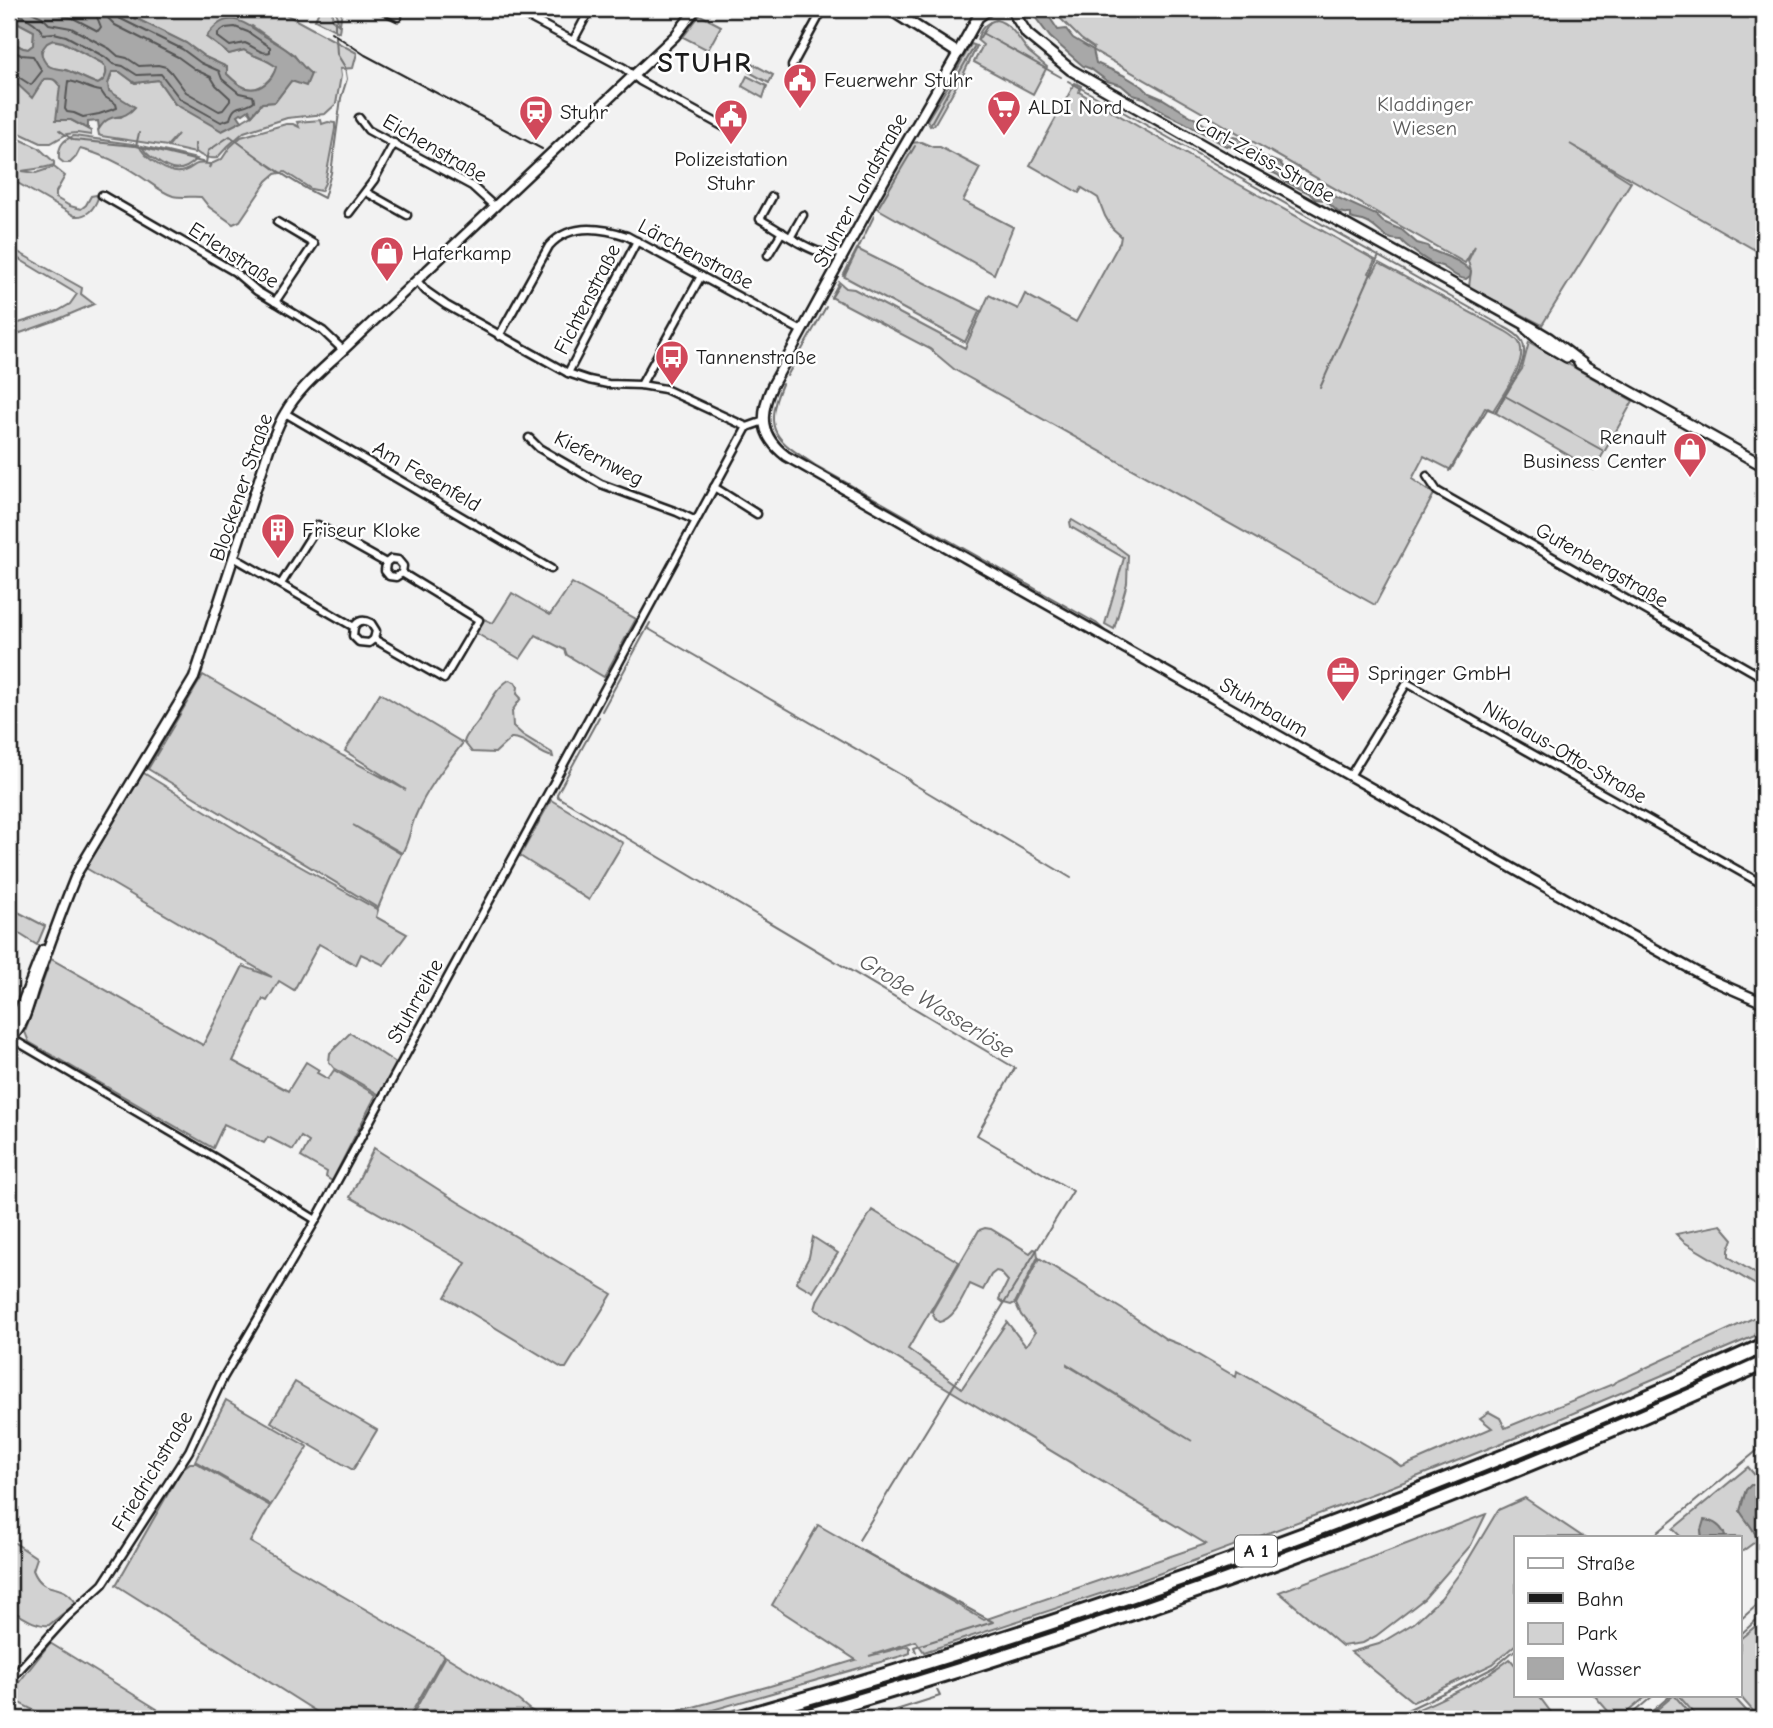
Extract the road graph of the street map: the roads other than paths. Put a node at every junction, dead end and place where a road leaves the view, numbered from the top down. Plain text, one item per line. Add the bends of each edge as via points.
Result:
1 (381, 9) edge
2 (513, 9) edge
3 (590, 9) edge
4 (695, 9) edge
5 (823, 9) edge
6 (886, 9) edge
7 (989, 9) edge
8 (1012, 9) edge
9 (398, 17) dead end
10 (573, 41) junction
11 (958, 53) junction
12 (792, 66) dead end
13 (634, 76) junction
14 (359, 118) dead end
15 (726, 128) dead end
16 (394, 143) junction
17 (366, 192) junction
18 (102, 195) dead end
19 (772, 197) dead end
20 (495, 207) junction
21 (349, 213) dead end
22 (407, 215) dead end
23 (803, 215) dead end
24 (277, 222) dead end
25 (782, 232) junction
26 (790, 236) junction
27 (637, 241) junction
28 (768, 255) dead end
29 (844, 255) junction
30 (701, 276) junction
31 (417, 281) junction
32 (275, 302) junction
33 (802, 331) junction
34 (499, 336) junction
35 (343, 350) junction
36 (568, 373) junction
37 (641, 385) junction
38 (285, 413) junction
39 (764, 421) junction
40 (747, 427) junction
41 (529, 438) dead end
42 (1764, 466) edge
43 (1427, 476) dead end
44 (714, 487) junction
45 (757, 514) dead end
46 (695, 521) junction
47 (235, 558) junction
48 (386, 563) junction
49 (551, 569) dead end
50 (402, 573) junction
51 (281, 584) junction
52 (354, 627) junction
53 (374, 639) junction
54 (1764, 678) edge
55 (1350, 776) junction
56 (1764, 885) edge
57 (1764, 1003) edge
58 (10, 1039) edge
59 (316, 1220) junction
60 (1764, 1345) edge
61 (1764, 1363) edge
62 (9, 1681) edge
63 (733, 1719) edge
64 (796, 1719) edge

1 - 9 street
2 - 10 street
3 - 10 street
4 - 13 street, Blockener Straße
5 - 12 street
6 - 11 main road
7 - 11 main road via 978,17
8 - 42 main road, Carl-Zeiss-Straße via 1027,34 1071,70 1518,320 1583,364
10 - 13 street
11 - 29 street, Stuhrer Landstraße
13 - 15 street
13 - 20 street, Blockener Straße
14 - 16 street, Eichenstraße via 368,130
16 - 17 street
16 - 20 street, Eichenstraße via 472,186
17 - 21 street
17 - 22 street
18 - 32 street, Erlenstraße via 235,272
19 - 25 street via 760,219
20 - 31 street, Blockener Straße
23 - 26 street
24 - 32 street via 314,244
25 - 26 street
25 - 28 street
26 - 29 street via 821,252
27 - 30 street, Lärchenstraße
27 - 34 street, Lärchenstraße via 591,229 556,238
27 - 36 street, Fichtenstraße
29 - 33 street, Stuhrer Landstraße
30 - 33 street, Lärchenstraße
30 - 37 street
31 - 34 street via 446,305
31 - 35 street, Blockener Straße
32 - 35 street, Erlenstraße via 323,331
33 - 39 street, Stuhrer Landstraße via 768,395
34 - 36 street
35 - 38 street, Blockener Straße
36 - 37 street via 608,384
37 - 40 street via 665,389
38 - 47 street, Blockener Straße
38 - 49 street, Am Fesenfeld
39 - 40 street
39 - 55 street, Stuhrbaum via 766,434 786,456
40 - 44 street, Stuhrreihe
41 - 46 street, Kiefernweg via 601,484
43 - 54 street, Gutenbergstraße via 1437,491
44 - 45 street
44 - 46 street, Stuhrreihe
46 - 59 street, Stuhrreihe
47 - 51 street
47 - 58 street, Blockener Straße via 194,678 83,861 27,1008
48 - 50 street via 398,560
48 - 50 street via 389,576
48 - 51 street via 318,525
50 - 53 street via 479,620 444,680
51 - 52 street
52 - 53 street via 353,636 359,642
52 - 53 street via 362,620 371,622
55 - 56 street, Nikolaus-Otto-Straße via 1408,683
55 - 57 street, Stuhrbaum via 1709,979
58 - 59 street
59 - 62 street, Friedrichstraße via 223,1378 189,1451 111,1573
60 - 63 highway, A 1 via 1441,1482 1209,1568 971,1648
61 - 64 highway, A 1 via 1565,1450 1300,1554 1052,1641

